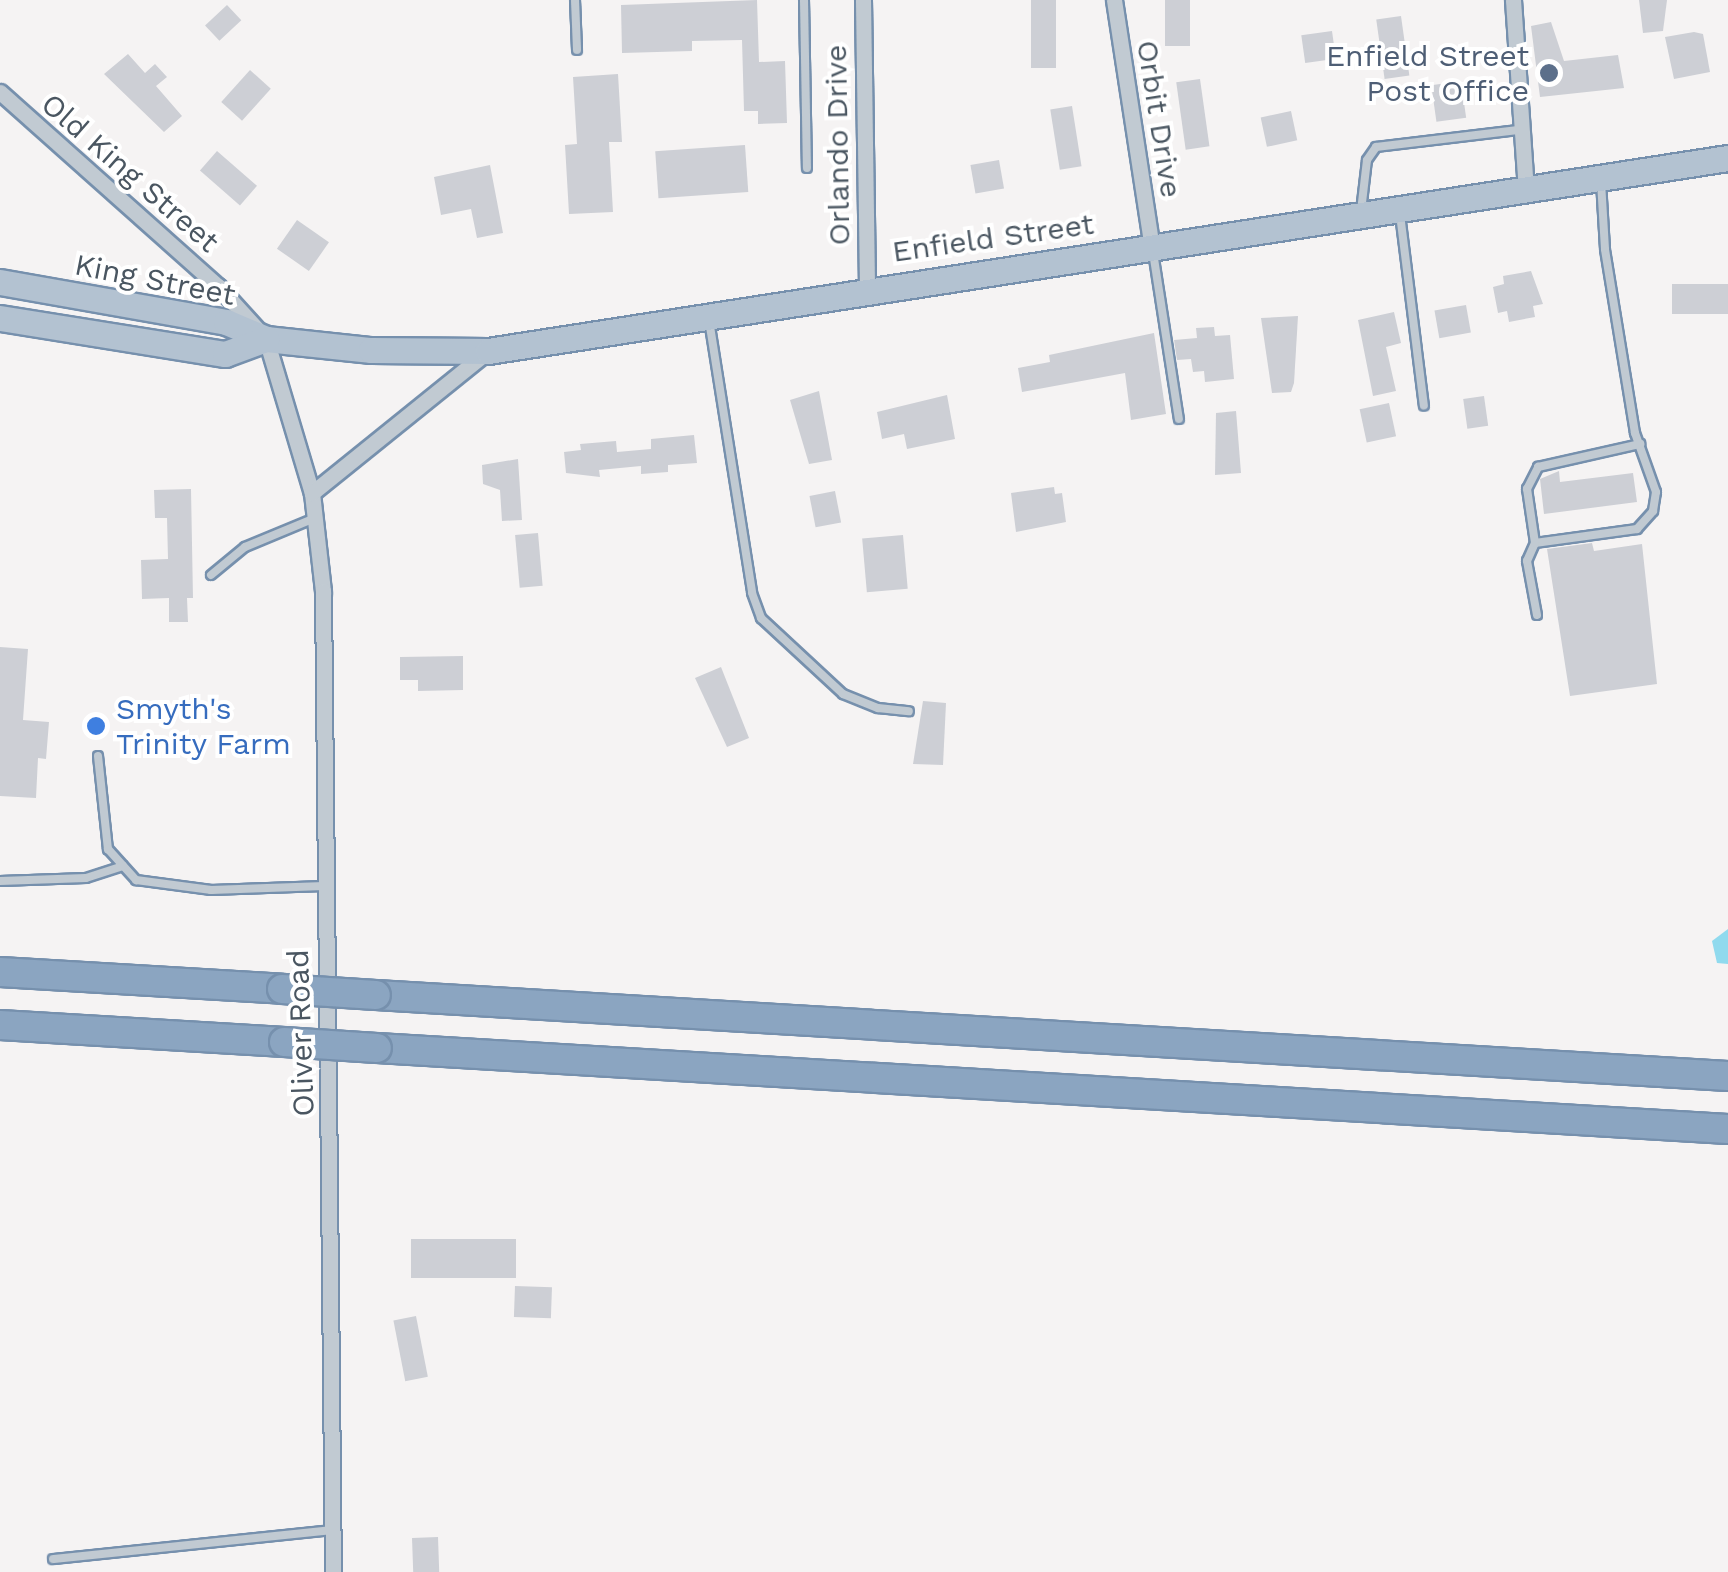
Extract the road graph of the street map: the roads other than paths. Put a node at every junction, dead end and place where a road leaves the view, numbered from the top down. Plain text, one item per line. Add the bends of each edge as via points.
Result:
1 (576, 0) edge
2 (804, 0) edge
3 (863, 0) edge
4 (1114, 0) edge
5 (1513, 0) edge
6 (577, 50) dead end
7 (0, 92) edge
8 (1518, 130) junction
9 (1728, 158) edge
10 (807, 168) dead end
11 (1600, 178) junction
12 (1526, 189) junction
13 (1399, 209) junction
14 (1361, 215) junction
15 (1152, 247) junction
16 (0, 282) edge
17 (868, 290) junction
18 (36, 291) junction
19 (708, 316) junction
20 (0, 318) edge
21 (27, 324) junction
22 (266, 339) junction
23 (488, 350) junction
24 (1424, 406) dead end
25 (1180, 419) dead end
26 (1640, 444) junction
27 (312, 493) junction
28 (315, 518) junction
29 (1536, 542) junction
30 (211, 575) dead end
31 (1537, 615) dead end
32 (909, 711) dead end
33 (98, 756) dead end
34 (123, 866) junction
35 (0, 881) edge
36 (324, 886) junction
37 (0, 972) edge
38 (0, 1025) edge
39 (1728, 1076) edge
40 (1728, 1130) edge
41 (334, 1530) junction
42 (53, 1559) dead end
43 (333, 1572) edge

1 - 6 lane
2 - 10 lane
3 - 17 street, Orlando Drive
4 - 15 street, Orbit Drive
5 - 8 street
7 - 22 street, Old King Street via 218,286
8 - 12 street
8 - 14 lane via 1376,147 1367,160
9 - 11 main road, Enfield Street
11 - 12 main road, Enfield Street
11 - 26 lane via 1605,249
12 - 13 main road, Enfield Street
13 - 14 main road, Enfield Street
13 - 24 lane
14 - 15 main road, Enfield Street
15 - 17 main road, Enfield Street
15 - 25 lane
16 - 18 main road, King Street
17 - 19 main road, Enfield Street
18 - 21 main road
18 - 22 main road, King Street via 226,322
19 - 23 main road, Enfield Street
19 - 32 lane via 761,618 843,694
20 - 21 main road, King Street
21 - 22 main road, King Street via 225,354
22 - 23 main road, Enfield Street via 371,350
22 - 27 street, Oliver Road
23 - 27 street
26 - 29 lane via 1538,467 1527,489
26 - 29 lane via 1656,492 1648,522 1618,534
27 - 28 street, Oliver Road
28 - 30 lane via 246,546
28 - 36 street, Oliver Road via 323,591
29 - 31 lane via 1528,561
33 - 34 lane via 108,849
34 - 35 lane via 86,878
34 - 36 lane via 136,880 211,890
36 - 41 street, Oliver Road
37 - 39 highway, bridge
38 - 40 highway, bridge
41 - 42 lane
41 - 43 street, Oliver Road

